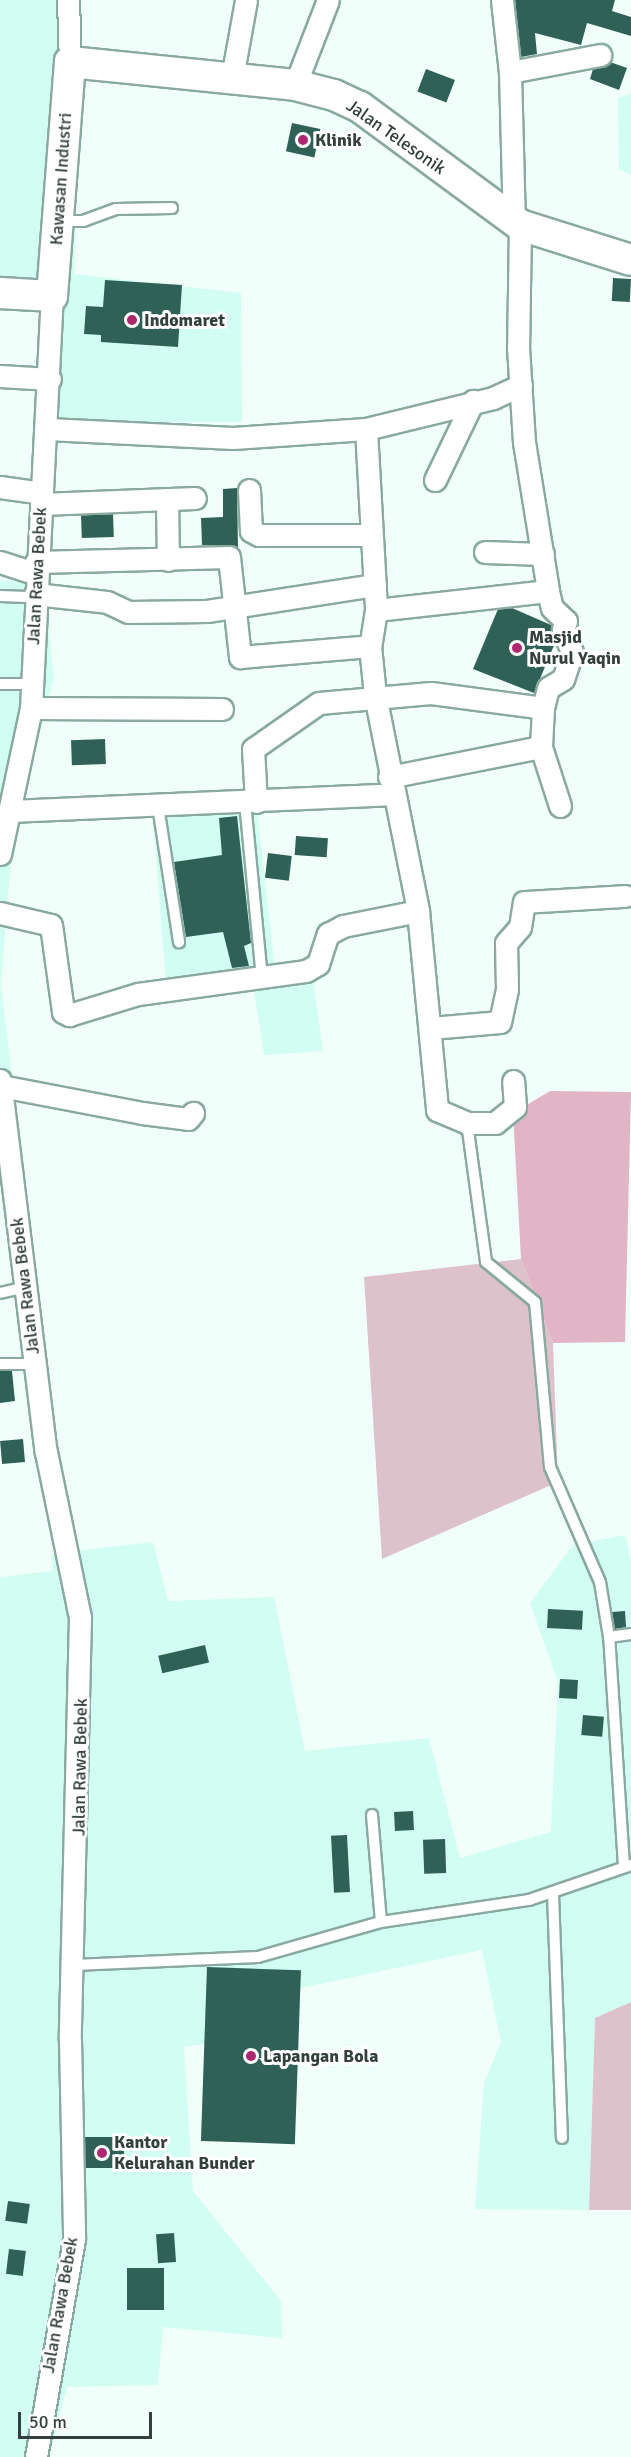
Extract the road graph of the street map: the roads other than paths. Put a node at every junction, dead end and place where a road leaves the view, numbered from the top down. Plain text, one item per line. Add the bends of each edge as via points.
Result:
1 (68, 0) edge
2 (246, 0) edge
3 (328, 0) edge
4 (502, 0) edge
5 (600, 55) dead end
6 (70, 62) junction
7 (510, 72) junction
8 (232, 78) junction
9 (295, 85) junction
10 (172, 208) dead end
11 (57, 221) junction
12 (517, 223) junction
13 (631, 260) edge
14 (0, 293) edge
15 (52, 296) junction
16 (0, 376) edge
17 (50, 379) junction
18 (521, 385) junction
19 (473, 401) junction
20 (47, 429) junction
21 (366, 429) junction
22 (435, 480) dead end
23 (0, 487) edge
24 (249, 490) dead end
25 (195, 498) dead end
26 (41, 499) junction
27 (167, 499) junction
28 (371, 535) junction
29 (485, 552) dead end
30 (543, 554) junction
31 (168, 560) junction
32 (0, 562) edge
33 (35, 582) junction
34 (375, 585) junction
35 (548, 591) junction
36 (0, 596) edge
37 (235, 609) junction
38 (376, 610) junction
39 (370, 646) junction
40 (0, 684) edge
41 (32, 684) junction
42 (375, 695) junction
43 (31, 708) junction
44 (543, 708) junction
45 (222, 709) dead end
46 (541, 747) junction
47 (390, 785) junction
48 (250, 802) junction
49 (158, 806) junction
50 (560, 806) dead end
51 (9, 811) junction
52 (0, 854) edge
53 (626, 896) dead end
54 (418, 911) junction
55 (0, 913) edge
56 (179, 942) dead end
57 (262, 980) junction
58 (431, 1028) junction
59 (513, 1081) dead end
60 (0, 1083) edge
61 (193, 1113) dead end
62 (467, 1123) junction
63 (6, 1165) edge
64 (22, 1288) junction
65 (0, 1293) edge
66 (0, 1364) edge
67 (35, 1364) junction
68 (631, 1634) edge
69 (609, 1637) junction
70 (372, 1815) dead end
71 (628, 1866) edge
72 (553, 1894) junction
73 (381, 1922) junction
74 (74, 1965) junction
75 (562, 2138) dead end
76 (36, 2457) edge

1 - 6 street
2 - 8 street
3 - 9 street
4 - 7 street
5 - 7 street
6 - 8 street, Jalan Telesonik
6 - 11 street, Kawasan Industri
7 - 12 street
8 - 9 street, Jalan Telesonik
9 - 12 street, Jalan Telesonik via 360,107
10 - 11 lane via 116,209 83,221
11 - 15 street, Kawasan Industri
12 - 13 street, Jalan Telesonik
12 - 18 street
14 - 15 street
15 - 17 street, Jalan Rawa Bebek
16 - 17 street
17 - 20 street, Jalan Rawa Bebek
18 - 19 street
18 - 30 street via 524,442
19 - 21 street
19 - 22 street
20 - 21 street via 233,438
20 - 26 street, Jalan Rawa Bebek
21 - 28 street
23 - 26 street
24 - 28 street via 251,531 259,535
25 - 27 street
26 - 27 street
26 - 33 street, Jalan Rawa Bebek
27 - 31 street
28 - 34 street
29 - 30 street
30 - 35 street
31 - 33 street
31 - 37 street via 229,557
32 - 33 street
33 - 36 lane
33 - 37 street via 129,612
33 - 41 street, Jalan Rawa Bebek
34 - 37 street
34 - 38 street
35 - 38 street
35 - 44 street via 552,608 566,621 562,629 572,652 563,679 548,688
37 - 39 street via 240,657
38 - 39 street
39 - 42 street
40 - 41 lane
41 - 43 street, Jalan Rawa Bebek
42 - 44 street via 474,695
42 - 47 street
42 - 48 street via 319,703 253,748
43 - 45 street
43 - 51 street, Jalan Rawa Bebek
44 - 46 street
46 - 47 street
46 - 50 street
47 - 48 street
47 - 54 street
48 - 49 street
48 - 57 lane
49 - 51 street
49 - 56 lane
51 - 52 street, Jalan Rawa Bebek
53 - 58 street via 524,902 520,927 506,943 507,989 500,1022
54 - 57 street via 343,926 328,934 315,968
54 - 58 street
55 - 57 street via 51,925 65,1014 159,990
58 - 62 street via 437,1110
59 - 62 street via 515,1107 508,1115 495,1123
60 - 61 street via 142,1113 188,1119
60 - 63 street, Jalan Rawa Bebek
62 - 69 lane via 486,1262 536,1302 550,1467 600,1582
63 - 64 street, Jalan Rawa Bebek
64 - 65 lane
64 - 67 street, Jalan Rawa Bebek
66 - 67 lane
67 - 74 street, Jalan Rawa Bebek via 46,1452 80,1617
68 - 69 lane
69 - 71 lane
70 - 73 lane
71 - 72 lane
72 - 73 lane
72 - 75 lane
73 - 74 lane via 234,1960
74 - 76 street, Jalan Rawa Bebek via 74,2239

